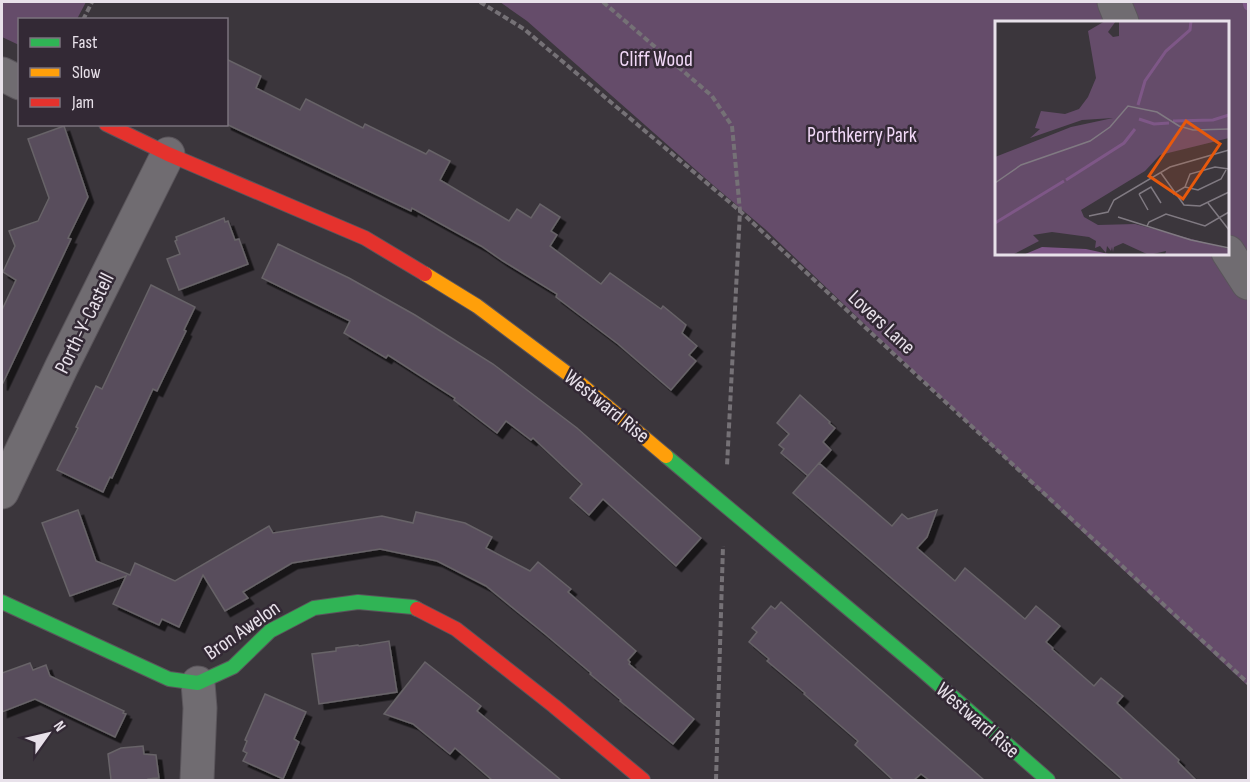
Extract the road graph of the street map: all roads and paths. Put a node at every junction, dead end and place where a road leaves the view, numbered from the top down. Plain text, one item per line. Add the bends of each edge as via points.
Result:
1 (92, 2) edge
2 (480, 2) edge
3 (603, 2) edge
4 (1114, 2) edge
5 (84, 18) edge
6 (1122, 21) edge
7 (2, 74) edge
8 (18, 82) edge
9 (110, 126) edge
10 (168, 154) junction
11 (740, 212) junction
12 (1229, 255) edge
13 (1248, 283) edge
14 (2, 492) edge
15 (725, 504) junction
16 (2, 602) edge
17 (198, 683) junction
18 (1248, 683) edge
19 (197, 780) edge
20 (643, 780) edge
21 (716, 780) edge
22 (1048, 780) edge

1 - 5 path
2 - 11 path, Lovers Lane via 524,29
3 - 11 path via 712,96 732,126
4 - 6 street
7 - 8 street
9 - 10 street, Westward Rise
10 - 14 street, Porth-Y-Castell
10 - 15 street, Westward Rise via 365,238 477,306 576,380
11 - 15 path
11 - 18 path, Lovers Lane
12 - 13 street
15 - 21 path
15 - 22 street, Westward Rise
16 - 17 street, Bron Awelon via 169,679
17 - 19 street
17 - 20 street, Bron Awelon via 233,667 270,631 314,608 358,602 412,607 456,629

